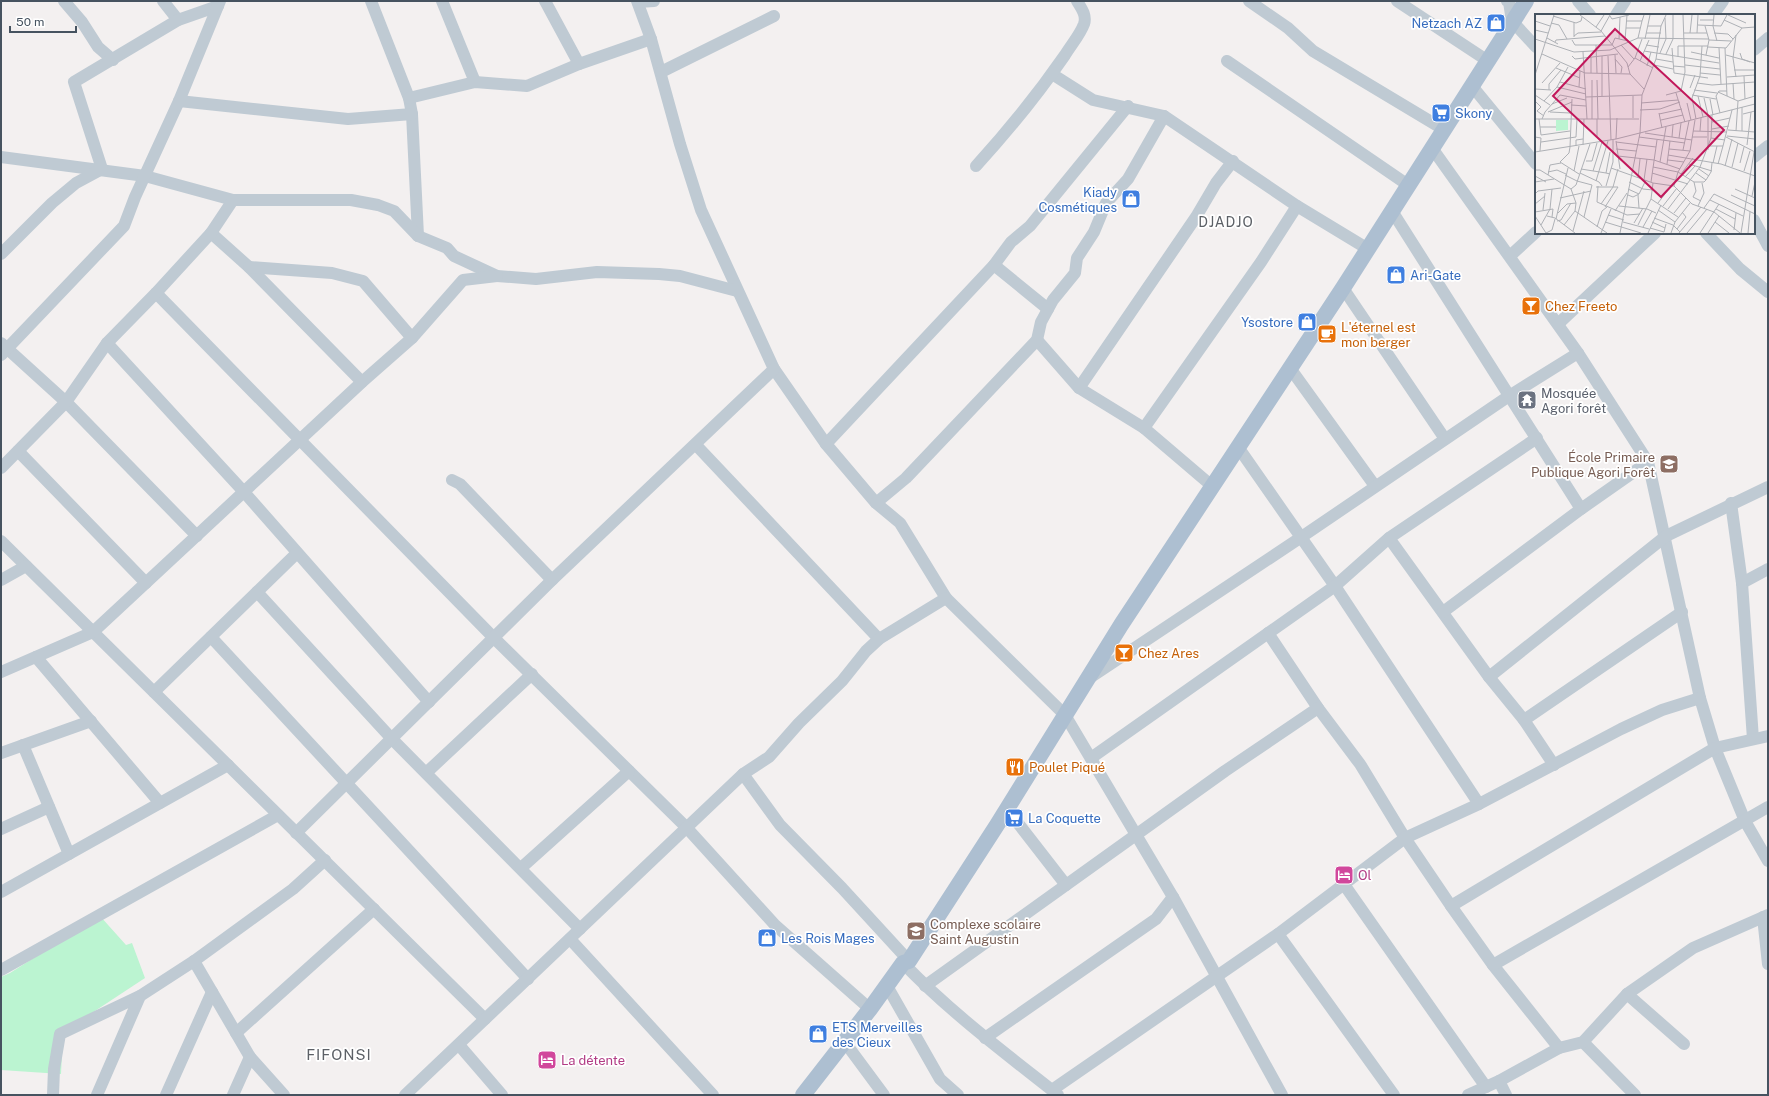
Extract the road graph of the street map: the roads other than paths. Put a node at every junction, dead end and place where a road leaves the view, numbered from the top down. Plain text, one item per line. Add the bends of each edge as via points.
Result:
1 (64, 1) edge
2 (163, 1) edge
3 (371, 1) edge
4 (442, 1) edge
5 (545, 1) edge
6 (637, 1) edge
7 (654, 1) edge
8 (1077, 1) edge
9 (1250, 1) edge
10 (1397, 1) edge
11 (1507, 1) edge
12 (1526, 1) edge
13 (1578, 1) edge
14 (1625, 1) edge
15 (1723, 1) edge
16 (219, 3) edge
17 (1589, 14) edge
18 (1617, 14) edge
19 (1714, 14) edge
20 (774, 16) dead end
21 (178, 20) junction
22 (1512, 21) junction
23 (1768, 38) edge
24 (650, 39) junction
25 (1535, 46) edge
26 (1755, 49) edge
27 (112, 60) junction
28 (1227, 61) dead end
29 (1488, 61) junction
30 (579, 64) junction
31 (661, 72) junction
32 (1052, 74) junction
33 (475, 82) junction
34 (1472, 86) junction
35 (409, 98) junction
36 (179, 101) junction
37 (1128, 106) junction
38 (412, 114) junction
39 (1164, 116) junction
40 (1444, 129) junction
41 (1768, 146) edge
42 (1432, 148) junction
43 (1755, 156) edge
44 (1, 157) edge
45 (1232, 161) junction
46 (1535, 163) edge
47 (976, 166) dead end
48 (102, 169) junction
49 (145, 176) junction
50 (1408, 185) junction
51 (233, 200) junction
52 (1297, 206) junction
53 (1392, 211) junction
54 (1755, 222) edge
55 (211, 233) junction
56 (1535, 233) edge
57 (1654, 234) edge
58 (1707, 234) edge
59 (418, 236) junction
60 (1768, 246) edge
61 (1368, 249) junction
62 (1, 254) edge
63 (454, 256) junction
64 (1510, 256) junction
65 (994, 265) junction
66 (249, 267) junction
67 (497, 276) junction
68 (463, 280) junction
69 (1343, 288) junction
70 (737, 291) junction
71 (1768, 292) edge
72 (156, 293) junction
73 (1048, 309) junction
74 (1558, 324) junction
75 (412, 338) junction
76 (1037, 340) junction
77 (107, 343) junction
78 (3, 349) edge
79 (1578, 353) junction
80 (1290, 368) junction
81 (774, 369) junction
82 (362, 382) junction
83 (1079, 388) junction
84 (1509, 396) junction
85 (66, 402) junction
86 (1144, 428) junction
87 (1537, 438) junction
88 (1445, 439) junction
89 (300, 440) junction
90 (826, 444) junction
91 (696, 445) junction
92 (1238, 447) junction
93 (18, 451) junction
94 (1648, 462) junction
95 (1, 468) edge
96 (452, 480) dead end
97 (1212, 486) junction
98 (1375, 486) junction
99 (1768, 487) edge
100 (244, 492) junction
101 (876, 503) junction
102 (1731, 503) junction
103 (1581, 509) junction
104 (197, 536) junction
105 (1666, 536) junction
106 (1300, 538) junction
107 (1389, 538) junction
108 (1, 541) edge
109 (297, 553) junction
110 (26, 566) junction
111 (1768, 569) edge
112 (1, 580) edge
113 (552, 580) junction
114 (146, 583) junction
115 (1742, 583) junction
116 (1335, 586) junction
117 (257, 592) junction
118 (946, 598) junction
119 (1443, 612) junction
120 (1682, 612) junction
121 (93, 632) junction
122 (1268, 633) junction
123 (211, 637) junction
124 (494, 638) junction
125 (880, 639) junction
126 (36, 657) junction
127 (14, 666) junction
128 (46, 668) junction
129 (1, 672) edge
130 (532, 674) junction
131 (1489, 677) junction
132 (1086, 680) junction
133 (154, 692) junction
134 (1700, 698) junction
135 (428, 702) junction
136 (1318, 708) junction
137 (1065, 715) junction
138 (1524, 720) junction
139 (91, 722) junction
140 (1768, 736) edge
141 (392, 739) junction
142 (1753, 739) junction
143 (23, 745) junction
144 (1715, 748) junction
145 (1, 753) edge
146 (1091, 758) junction
147 (228, 765) junction
148 (1554, 765) junction
149 (629, 771) junction
150 (426, 773) junction
151 (743, 774) junction
152 (346, 783) junction
153 (160, 803) junction
154 (1479, 804) junction
155 (49, 807) junction
156 (1768, 807) edge
157 (1007, 809) junction
158 (278, 814) junction
159 (1745, 820) junction
160 (686, 827) junction
161 (1, 829) edge
162 (296, 832) junction
163 (1135, 836) junction
164 (1405, 838) junction
165 (69, 854) junction
166 (325, 860) junction
167 (1768, 862) edge
168 (521, 868) junction
169 (1343, 883) junction
170 (1066, 885) junction
171 (1, 892) edge
172 (1173, 897) junction
173 (1451, 906) junction
174 (374, 909) junction
175 (1766, 916) edge
176 (580, 929) junction
177 (1278, 934) junction
178 (570, 939) junction
179 (194, 961) junction
180 (906, 962) junction
181 (1768, 964) edge
182 (1493, 965) junction
183 (1, 970) edge
184 (1216, 976) junction
185 (528, 979) junction
186 (887, 986) junction
187 (925, 986) junction
188 (212, 992) junction
189 (1627, 994) junction
190 (140, 996) junction
191 (870, 1009) junction
192 (486, 1019) junction
193 (236, 1033) junction
194 (985, 1038) junction
195 (844, 1041) junction
196 (1583, 1042) junction
197 (1684, 1044) dead end
198 (459, 1045) junction
199 (1559, 1048) junction
200 (250, 1057) junction
201 (940, 1078) junction
202 (1500, 1081) junction
203 (1486, 1087) junction
204 (1055, 1093) edge
205 (53, 1095) edge
206 (97, 1095) edge
207 (166, 1095) edge
208 (233, 1095) edge
209 (284, 1095) edge
210 (405, 1095) edge
211 (502, 1095) edge
212 (713, 1095) edge
213 (803, 1095) edge
214 (884, 1095) edge
215 (949, 1095) edge
216 (958, 1095) edge
217 (1282, 1095) edge
218 (1394, 1095) edge
219 (1468, 1095) edge
220 (1506, 1095) edge
221 (1635, 1095) edge

1 - 27 street via 98,47
2 - 21 street
3 - 35 street
4 - 33 street
5 - 30 street
6 - 7 street
6 - 24 street
8 - 32 street via 1083,11 1084,23
9 - 40 street via 1288,28 1313,51
10 - 29 street
11 - 22 street
12 - 22 main road
13 - 17 street
14 - 18 street
15 - 19 street
16 - 21 street
16 - 36 street
20 - 31 street
21 - 27 street
22 - 25 street
22 - 29 main road
23 - 26 street
24 - 30 street
24 - 31 street
27 - 48 street via 74,82
28 - 50 street
29 - 34 main road
30 - 33 street via 527,86
31 - 70 street via 680,144 702,210
32 - 37 street via 1093,100
32 - 47 street
33 - 35 street
34 - 40 main road
34 - 46 street
35 - 38 street
36 - 38 street via 348,119
36 - 49 street
37 - 39 street
37 - 65 street via 1078,170 1030,226 1011,242
38 - 59 street
39 - 45 street
39 - 73 street via 1128,179 1106,203 1094,232 1077,258 1075,273
40 - 42 main road
41 - 43 street
42 - 50 main road
42 - 64 street
44 - 48 street
45 - 52 street
45 - 83 street
48 - 49 street
48 - 62 street via 76,184 52,203
49 - 51 street
49 - 78 street via 124,226
50 - 53 main road
51 - 55 street
51 - 59 street via 351,200 394,211
52 - 61 street
52 - 86 street via 1261,262
53 - 61 main road
53 - 84 street
54 - 60 street
55 - 66 street
55 - 72 street
56 - 64 street
57 - 74 street
58 - 71 street via 1740,269
59 - 63 street via 447,248
61 - 69 main road
63 - 67 street
63 - 68 street via 464,266
64 - 74 street
65 - 73 street
65 - 90 street
66 - 75 street via 332,274 363,281
66 - 82 street
67 - 68 street
67 - 70 street via 536,279 597,272 659,274 680,276
68 - 75 street
69 - 80 main road
69 - 88 street
70 - 81 street
72 - 77 street
72 - 89 street
73 - 76 street via 1041,322
74 - 79 street
75 - 82 street
76 - 83 street
76 - 101 street via 906,478
77 - 85 street
77 - 100 street
78 - 85 street
79 - 84 street
79 - 94 street
80 - 92 main road
80 - 98 street
81 - 90 street
81 - 91 street
82 - 89 street
83 - 86 street
84 - 87 street
84 - 88 street
85 - 93 street
85 - 104 street
86 - 97 street
87 - 103 street
87 - 107 street
88 - 98 street
89 - 100 street
89 - 124 street
90 - 101 street
91 - 113 street
91 - 125 street
92 - 97 main road
92 - 106 street
93 - 95 street
93 - 114 street
94 - 103 street
94 - 105 street
96 - 113 street via 460,484
97 - 132 main road
98 - 106 street
99 - 102 street
100 - 104 street
100 - 109 street
101 - 118 street via 900,523
102 - 105 street
102 - 115 street
103 - 119 street
104 - 114 street
105 - 120 street
105 - 131 street
106 - 116 street
106 - 132 street
107 - 116 street
107 - 119 street
108 - 110 street
109 - 117 street
109 - 135 street
110 - 112 street
110 - 121 street
111 - 115 street
113 - 124 street
114 - 121 street
115 - 142 street
116 - 122 street
116 - 154 street
117 - 123 street
117 - 141 street
118 - 125 street
118 - 137 street
119 - 131 street
120 - 134 street
120 - 138 street
121 - 126 street
121 - 133 street
122 - 136 street
122 - 146 street
123 - 133 street
123 - 152 street
124 - 130 street
124 - 135 street
125 - 151 street via 768,758
126 - 127 street
126 - 128 street
127 - 128 street
127 - 129 street
128 - 139 street
130 - 149 street
130 - 150 street
131 - 138 street
132 - 137 main road
133 - 147 street
134 - 144 street
134 - 148 street via 1662,710
135 - 141 street
136 - 163 street
136 - 164 street via 1360,764
137 - 146 street
137 - 157 main road
138 - 148 street
139 - 143 street
139 - 153 street
140 - 142 street
141 - 150 street
141 - 152 street
142 - 144 street
143 - 145 street
143 - 155 street
144 - 159 street
144 - 173 street
146 - 163 street
147 - 153 street
147 - 158 street
148 - 154 street
149 - 160 street
149 - 168 street
150 - 168 street
151 - 160 street
151 - 180 street via 780,825 842,888
152 - 162 street
152 - 185 street
153 - 165 street
154 - 164 street
155 - 161 street
155 - 165 street
156 - 159 street
157 - 170 street
157 - 180 main road
158 - 162 street
158 - 183 street
159 - 167 street
159 - 182 street
160 - 176 street
160 - 191 street via 775,926
162 - 166 street
163 - 170 street
163 - 172 street
164 - 169 street
164 - 173 street
165 - 171 street
166 - 174 street
166 - 179 street via 293,889
168 - 176 street
169 - 177 street
169 - 203 street
170 - 187 street
172 - 184 street
172 - 194 street via 1156,919
173 - 182 street
174 - 192 street
174 - 193 street
175 - 181 street
175 - 189 street via 1693,948
176 - 178 street
177 - 184 street
177 - 218 street
178 - 185 street
178 - 212 street
179 - 188 street
179 - 190 street
180 - 186 main road
180 - 187 street
182 - 199 street
184 - 204 street
184 - 217 street
185 - 192 street
186 - 191 main road
186 - 201 street
187 - 194 street
188 - 193 street
188 - 207 street
189 - 196 street
189 - 197 street
190 - 205 street via 60,1034
190 - 206 street
191 - 195 main road
192 - 198 street
193 - 200 street
194 - 204 street
195 - 213 main road
195 - 214 street
196 - 199 street
196 - 221 street
198 - 210 street
198 - 211 street
199 - 202 street
200 - 208 street
200 - 209 street
201 - 215 street
201 - 216 street
202 - 203 street
202 - 220 street
203 - 219 street

